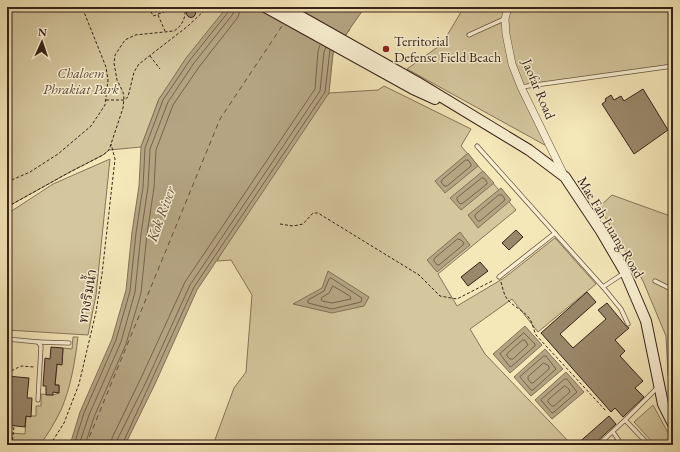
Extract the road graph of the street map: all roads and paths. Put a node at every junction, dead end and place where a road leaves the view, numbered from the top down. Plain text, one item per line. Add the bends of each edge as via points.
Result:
1 (82, 7) edge
2 (149, 7) edge
3 (162, 7) edge
4 (185, 7) edge
5 (208, 7) edge
6 (265, 7) edge
7 (284, 7) edge
8 (508, 7) edge
9 (158, 14) junction
10 (505, 19) junction
11 (179, 28) junction
12 (181, 31) junction
13 (165, 32) junction
14 (469, 35) dead end
15 (149, 55) junction
16 (673, 66) edge
17 (160, 69) dead end
18 (415, 86) junction
19 (521, 87) junction
20 (105, 100) junction
21 (124, 100) junction
22 (111, 143) junction
23 (477, 146) dead end
24 (565, 177) junction
25 (7, 182) edge
26 (7, 208) edge
27 (280, 224) dead end
28 (555, 233) junction
29 (625, 272) junction
30 (499, 277) junction
31 (655, 281) dead end
32 (603, 287) junction
33 (673, 290) edge
34 (628, 324) dead end
35 (7, 339) edge
36 (38, 342) junction
37 (68, 343) dead end
38 (34, 367) dead end
39 (7, 373) edge
40 (659, 386) junction
41 (38, 400) dead end
42 (606, 411) dead end
43 (625, 420) junction
44 (673, 424) edge
45 (14, 426) dead end
46 (613, 432) junction
47 (12, 445) edge
48 (50, 445) edge
49 (598, 445) edge
50 (622, 445) edge
51 (649, 445) edge

1 - 20 path via 106,67 108,80
2 - 9 path via 153,16
3 - 9 path via 164,12
4 - 11 path via 186,14
5 - 12 path
6 - 18 street
7 - 18 street
8 - 10 street, Jaofar Road
9 - 13 path
10 - 14 lane
10 - 19 street, Jaofar Road via 511,57
11 - 12 path
11 - 13 path
12 - 15 path
13 - 21 path via 135,35 125,40 115,55 117,80
15 - 17 path
15 - 21 path via 134,72 128,97
16 - 19 lane
18 - 24 street, Mae Fah Luang Road via 469,114 529,150
19 - 24 street, Jaofar Road
20 - 21 path
20 - 25 path via 105,105 91,126 58,154 30,172
21 - 22 path
22 - 26 path via 109,150 103,155
22 - 48 path, ทางริมน้ำ via 114,159 96,312 78,384 64,423
23 - 28 lane
24 - 29 street, Mae Fah Luang Road
27 - 30 path via 303,224 313,213 318,213 418,275 440,296 447,298 457,299
28 - 30 lane
28 - 32 lane
29 - 32 lane
29 - 40 street, Mae Fah Luang Road via 646,320
30 - 42 path via 504,293 532,322 536,335
31 - 33 lane
32 - 34 lane via 622,309
35 - 36 lane
36 - 37 lane
36 - 41 lane via 41,349
38 - 39 path via 21,366
40 - 43 lane
40 - 44 street, Mae Fah Luang Road via 663,404
43 - 46 lane
43 - 51 lane
45 - 47 path
46 - 49 lane
46 - 50 lane

